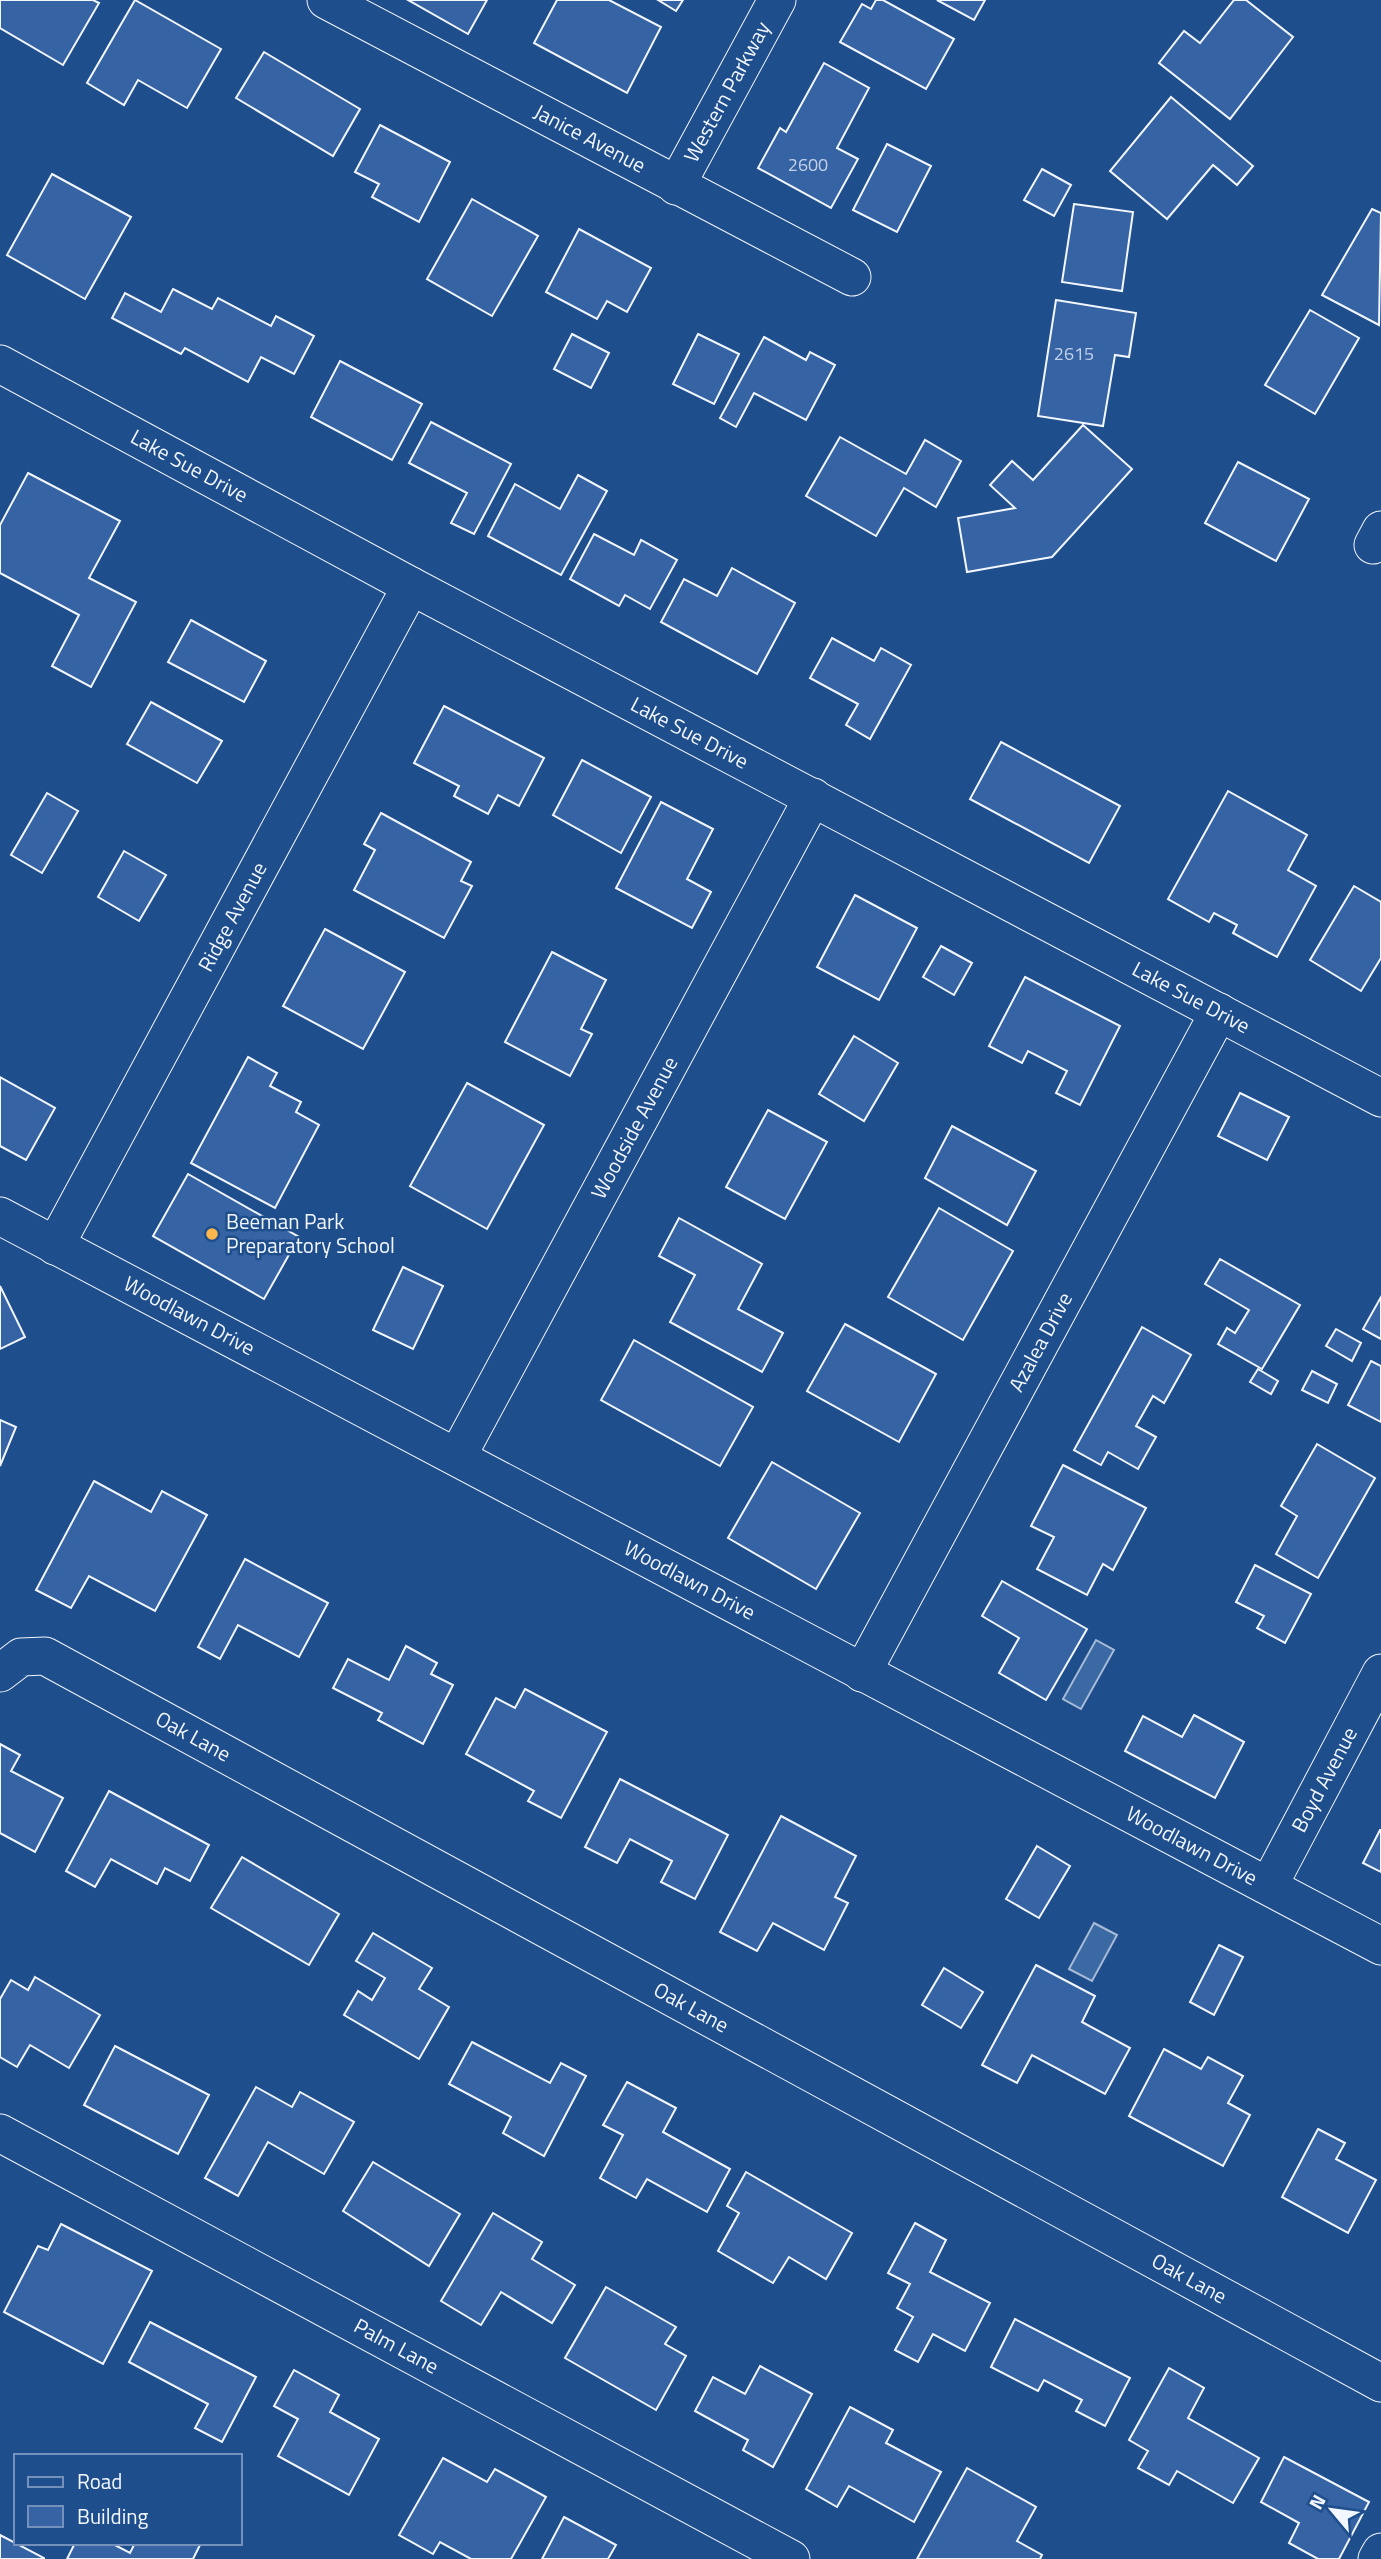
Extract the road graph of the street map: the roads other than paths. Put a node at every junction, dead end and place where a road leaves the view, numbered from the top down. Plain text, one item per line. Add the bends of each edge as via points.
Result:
1 (326, 0) edge
2 (777, 0) edge
3 (676, 186) junction
4 (852, 277) dead end
5 (0, 363) edge
6 (411, 586) junction
7 (813, 797) junction
8 (1219, 1012) junction
9 (1381, 1098) edge
10 (0, 1216) edge
11 (55, 1246) junction
12 (457, 1457) junction
13 (0, 1673) edge
14 (862, 1673) junction
15 (1381, 1673) edge
16 (1269, 1885) junction
17 (1381, 1946) edge
18 (0, 2133) edge
19 (1381, 2383) edge
20 (1381, 2552) edge
21 (791, 2559) edge
22 (1377, 2559) edge

1 - 3 street, Janice Avenue
2 - 3 street, Western Parkway
3 - 4 street, Janice Avenue
5 - 6 street, Lake Sue Drive
6 - 7 street, Lake Sue Drive
6 - 11 street, Ridge Avenue
7 - 8 street, Lake Sue Drive
7 - 12 street, Woodside Avenue
8 - 9 street, Lake Sue Drive
8 - 14 street, Azalea Drive
10 - 11 street, Woodlawn Drive
11 - 12 street, Woodlawn Drive
12 - 14 street, Woodlawn Drive
13 - 19 street, Oak Lane via 21,1657 45,1656
14 - 16 street, Woodlawn Drive
15 - 16 street, Boyd Avenue
16 - 17 street, Woodlawn Drive
18 - 21 street, Palm Lane
20 - 22 street

